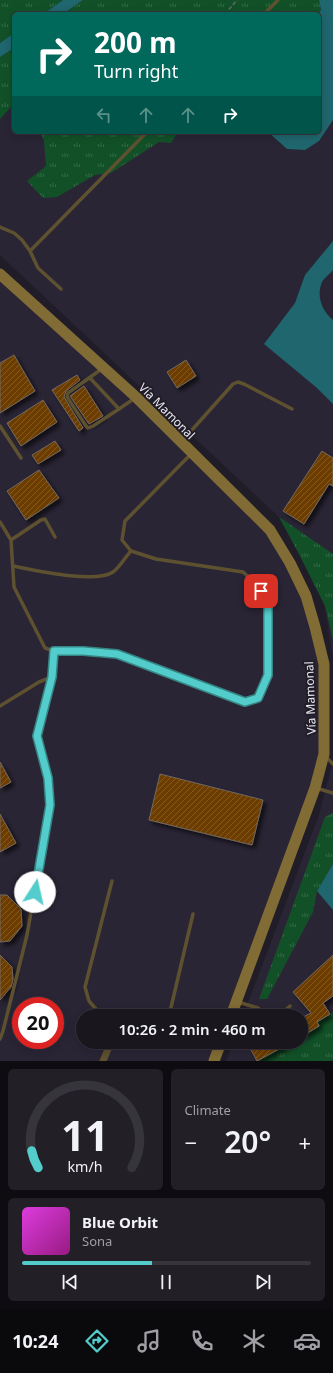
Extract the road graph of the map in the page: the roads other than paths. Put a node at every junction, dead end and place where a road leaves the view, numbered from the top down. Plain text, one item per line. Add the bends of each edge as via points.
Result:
1 (278, 0) edge
2 (266, 12) edge
3 (146, 134) edge
4 (0, 227) edge
5 (30, 251) junction
6 (0, 274) edge
7 (61, 288) dead end
8 (104, 368) junction
9 (90, 378) junction
10 (136, 397) junction
11 (119, 409) junction
12 (292, 409) dead end
13 (0, 426) edge
14 (181, 443) junction
15 (192, 454) junction
16 (21, 458) dead end
17 (0, 522) edge
18 (55, 537) dead end
19 (11, 540) junction
20 (131, 551) junction
21 (13, 566) junction
22 (54, 651) junction
23 (52, 677) junction
24 (0, 706) edge
25 (324, 754) junction
26 (333, 764) edge
27 (315, 788) junction
28 (333, 793) edge
29 (112, 881) dead end
30 (193, 914) dead end
31 (236, 1002) junction
32 (290, 1006) dead end
33 (96, 1009) edge
34 (171, 1009) edge
35 (234, 1009) edge
36 (259, 1009) edge
37 (287, 1009) edge
38 (0, 1039) edge
39 (107, 1049) edge
40 (219, 1049) edge
41 (103, 1061) edge
42 (214, 1061) edge

1 - 2 lane
3 - 5 lane
4 - 5 lane via 14,233
5 - 7 lane via 38,268
6 - 8 street, Vía Mamonal
8 - 9 lane
8 - 10 street, Vía Mamonal
9 - 11 lane
9 - 11 lane via 67,396 86,426 93,426
10 - 11 lane
10 - 14 street, Vía Mamonal
12 - 14 lane via 238,382 233,384
13 - 16 lane
14 - 15 street, Vía Mamonal
15 - 20 lane via 125,521 122,540
15 - 25 street, Vía Mamonal via 270,530 306,596 324,664
17 - 19 lane
18 - 19 lane via 45,519
19 - 21 lane
20 - 21 lane via 113,572 95,577
20 - 22 lane via 156,560 243,572 255,583 268,600 268,675 258,698 245,702 117,654
21 - 22 lane via 14,588 45,648
22 - 23 lane
23 - 24 lane
23 - 38 lane via 37,736 48,778 50,805 27,935
25 - 26 lane
25 - 27 street, Vía Mamonal
27 - 28 lane
27 - 31 street, Vía Mamonal
29 - 33 lane via 85,987 89,1000
30 - 34 lane
31 - 35 street, Vía Mamonal
31 - 36 lane
32 - 37 lane
39 - 41 street
40 - 42 street

